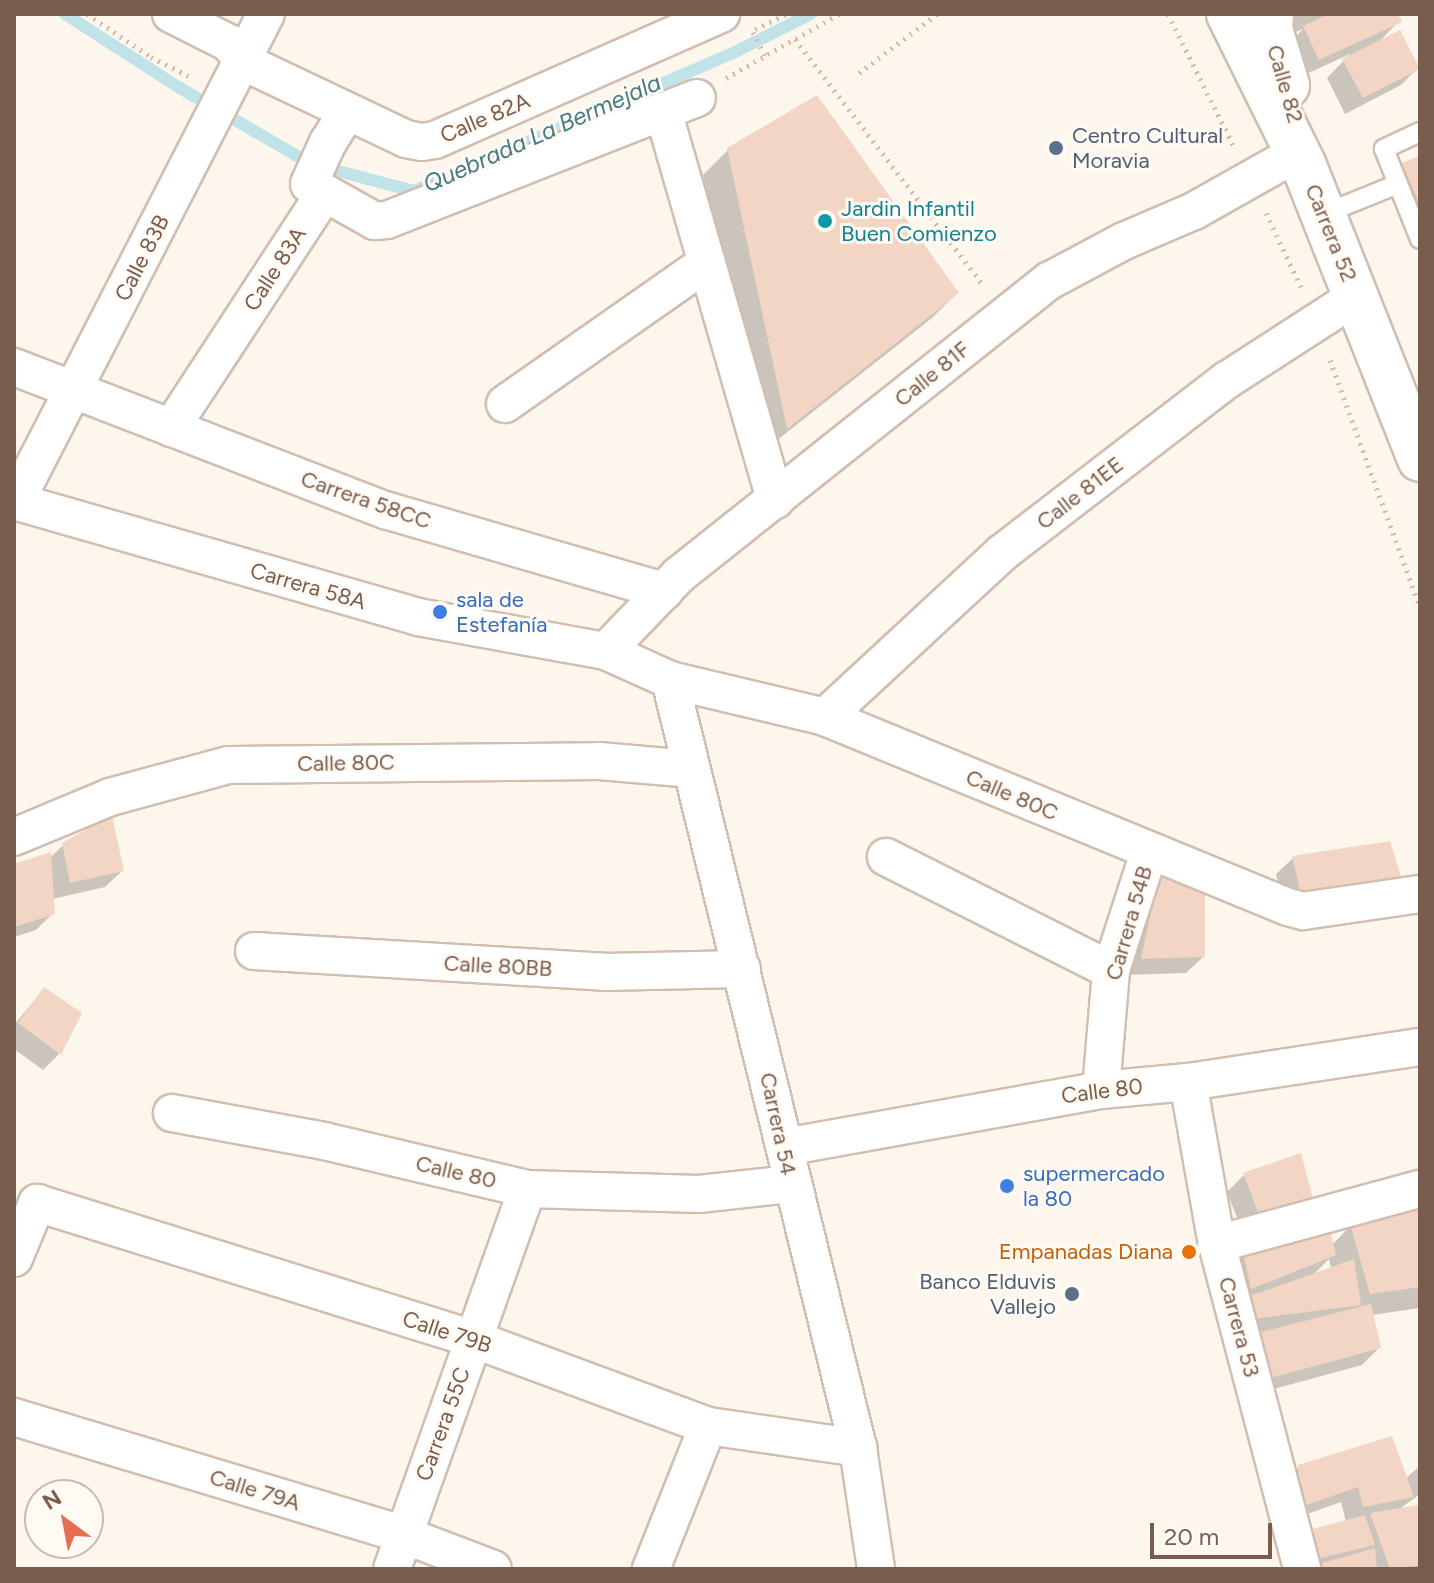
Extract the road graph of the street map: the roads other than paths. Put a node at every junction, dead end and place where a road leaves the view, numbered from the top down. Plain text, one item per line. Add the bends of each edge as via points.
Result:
1 (171, 14) edge
2 (266, 14) edge
3 (721, 14) edge
4 (1229, 14) edge
5 (1271, 14) edge
6 (244, 62) junction
7 (697, 98) road end
8 (663, 111) junction
9 (347, 112) junction
10 (1420, 132) edge
11 (1297, 153) junction
12 (1398, 184) junction
13 (317, 189) junction
14 (1324, 214) junction
15 (1420, 239) edge
16 (706, 263) junction
17 (1357, 296) junction
18 (14, 367) edge
19 (75, 388) junction
20 (505, 404) dead end
21 (1411, 406) edge
22 (171, 428) junction
23 (1420, 459) edge
24 (775, 500) junction
25 (15, 501) edge
26 (664, 591) junction
27 (606, 651) junction
28 (670, 680) junction
29 (825, 717) junction
30 (690, 769) junction
31 (14, 837) edge
32 (1149, 852) junction
33 (886, 857) dead end
34 (1420, 894) edge
35 (254, 951) dead end
36 (742, 969) junction
37 (1111, 970) junction
38 (1420, 1047) edge
39 (1188, 1082) junction
40 (1101, 1090) junction
41 (172, 1113) dead end
42 (785, 1147) junction
43 (791, 1184) junction
44 (527, 1189) junction
45 (1420, 1189) edge
46 (1217, 1244) junction
47 (14, 1258) edge
48 (473, 1339) junction
49 (14, 1417) edge
50 (708, 1426) junction
51 (858, 1448) junction
52 (404, 1535) junction
53 (392, 1569) edge
54 (493, 1569) edge
55 (651, 1569) edge
56 (876, 1569) edge
57 (1302, 1569) edge

1 - 6 street, Calle 82A via 229,43
2 - 6 street, Calle 83B
3 - 9 street, Calle 82A via 435,140 406,139
4 - 11 main road, Carrera 52
5 - 11 main road, Calle 82 via 1270,29 1299,121
6 - 9 street, Calle 82A
6 - 19 street, Calle 83B
7 - 8 street
8 - 13 street via 387,220 375,221
8 - 16 street
9 - 13 street, Calle 83A via 325,149
10 - 12 lane via 1384,149
11 - 14 main road, Carrera 52
11 - 24 street, Calle 81F via 1194,211 1049,281
12 - 14 lane
12 - 15 lane
13 - 22 street, Calle 83A
14 - 17 main road, Carrera 52
16 - 20 street
16 - 24 street
17 - 21 main road, Carrera 52
17 - 29 street, Calle 81EE via 1227,380 1002,553
18 - 19 street, Carrera 58CC
19 - 22 street, Carrera 58CC
19 - 25 street, Calle 83B
21 - 23 main road, Carrera 52
22 - 26 street, Carrera 58CC via 385,510
24 - 26 street, Calle 81F
25 - 27 street, Carrera 58A via 418,617
26 - 27 street, Calle 81F
27 - 28 street, Calle 80C
28 - 29 street, Calle 80C
28 - 30 street, Carrera 54
29 - 32 street, Calle 80C
30 - 31 street, Calle 80C via 599,761 229,765 110,797
30 - 36 street, Carrera 54
32 - 34 street, Calle 80C via 1303,911
32 - 37 street, Carrera 54B
33 - 37 street
35 - 36 street, Calle 80BB via 604,972
36 - 42 street, Carrera 54
37 - 40 street, Carrera 54B
38 - 39 street, Calle 80
39 - 40 street, Calle 80
39 - 46 street, Carrera 53
40 - 42 street, Calle 80
41 - 44 street, Calle 80 via 324,1141
42 - 43 street, Carrera 54
43 - 44 street, Calle 80 via 699,1194
43 - 51 street, Carrera 54
44 - 48 street, Carrera 55C
45 - 46 street
46 - 57 street, Carrera 53
47 - 48 street, Calle 79B via 37,1203
48 - 50 street, Calle 79B
48 - 52 street, Carrera 55C
49 - 52 street, Calle 79A
50 - 51 street, Calle 79B
50 - 55 street
51 - 56 street, Carrera 54
52 - 53 street, Carrera 55C
52 - 54 street, Calle 79A

